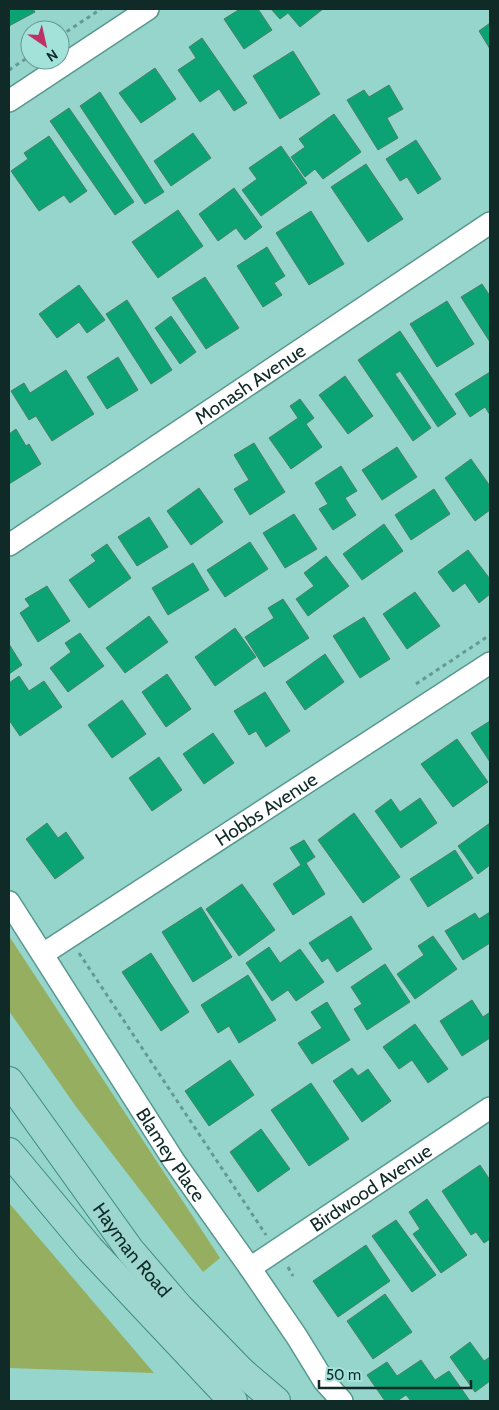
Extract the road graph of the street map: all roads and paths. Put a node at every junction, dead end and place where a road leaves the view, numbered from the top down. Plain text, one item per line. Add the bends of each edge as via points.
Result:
1 (101, 9) edge
2 (148, 9) edge
3 (70, 29) edge
4 (20, 63) edge
5 (9, 70) edge
6 (9, 101) edge
7 (490, 223) edge
8 (9, 545) edge
9 (490, 634) edge
10 (490, 663) edge
11 (416, 684) dead end
12 (9, 902) edge
13 (69, 938) junction
14 (43, 954) junction
15 (9, 1082) edge
16 (490, 1108) edge
17 (9, 1152) edge
18 (276, 1250) junction
19 (250, 1268) junction
20 (293, 1276) dead end
21 (233, 1401) edge
22 (276, 1401) edge
23 (342, 1401) edge

1 - 3 path
2 - 6 street
4 - 5 path
7 - 8 street, Monash Avenue
9 - 11 path
10 - 13 street, Hobbs Avenue
12 - 14 street, Blamey Place
13 - 14 street, Hobbs Avenue
13 - 18 path
14 - 19 street, Blamey Place via 174,1160
15 - 22 main road, Hayman Road via 130,1250 179,1307 241,1371
16 - 18 street, Birdwood Avenue
17 - 21 main road, Hayman Road via 90,1249
18 - 19 street, Birdwood Avenue
18 - 20 path
19 - 23 street, Blamey Place via 324,1381

